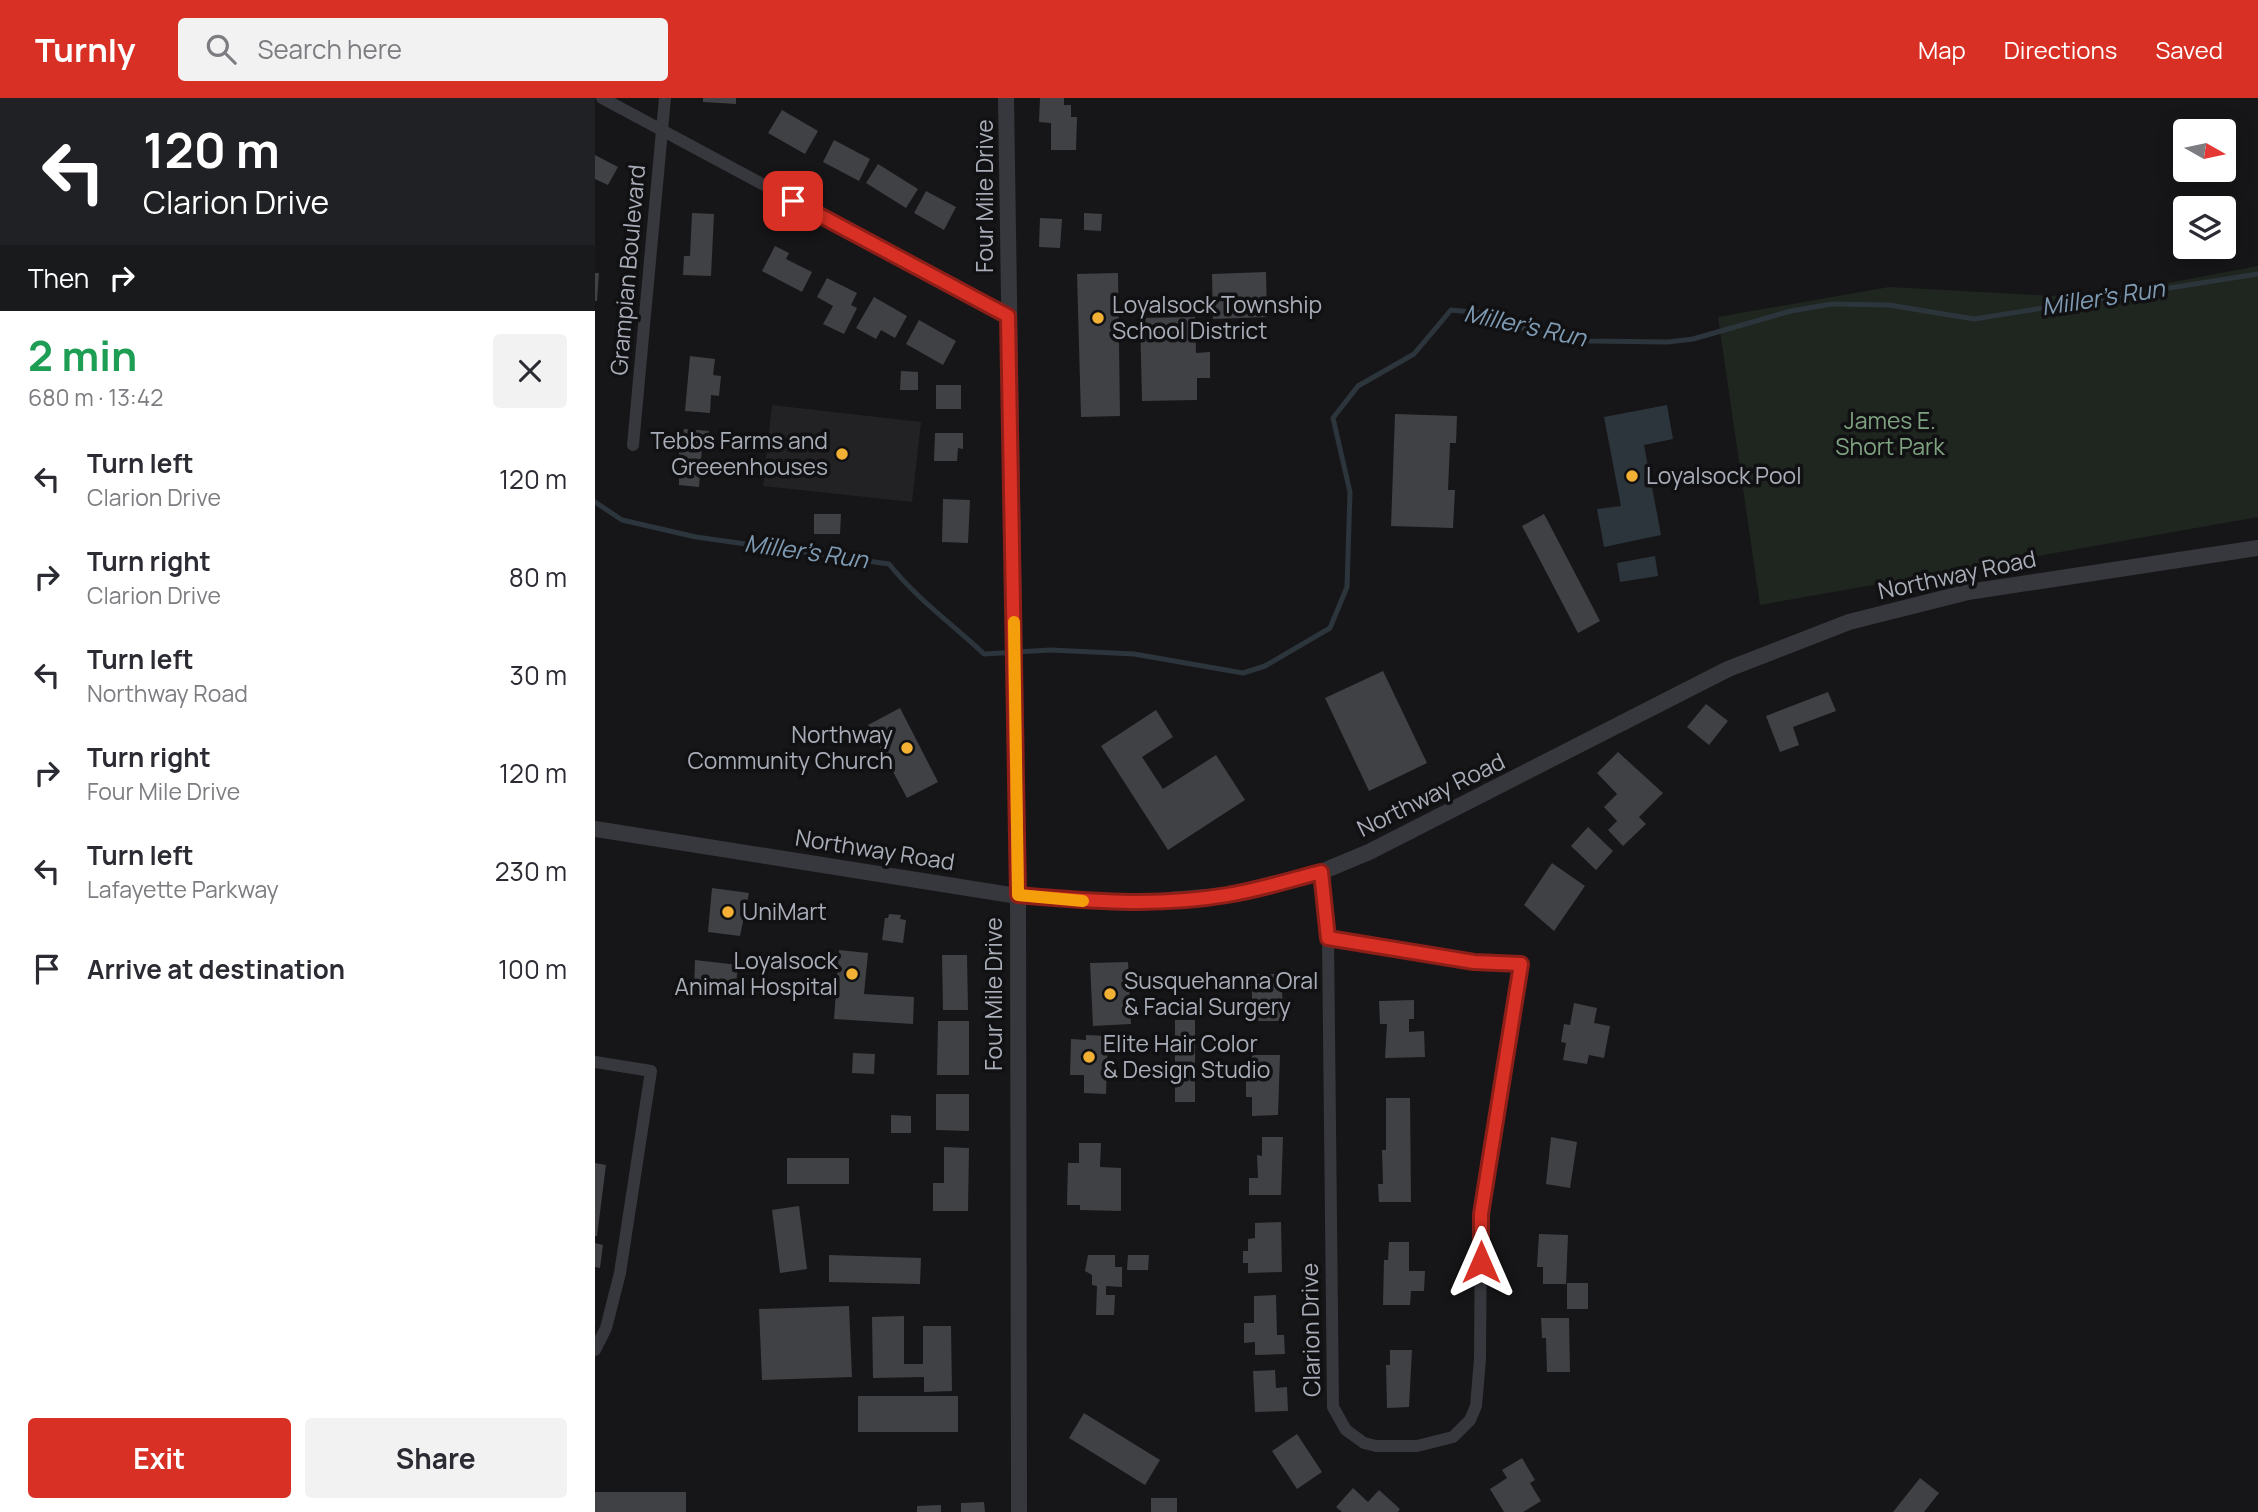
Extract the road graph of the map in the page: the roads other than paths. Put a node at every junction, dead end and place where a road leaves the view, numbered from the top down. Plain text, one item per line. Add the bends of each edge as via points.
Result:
1 (602, 98) edge
2 (665, 98) edge
3 (1006, 98) edge
4 (662, 131) junction
5 (1008, 316) junction
6 (633, 445) dead end
7 (2258, 548) edge
8 (595, 829) edge
9 (1321, 872) junction
10 (1018, 895) junction
11 (1328, 938) junction
12 (595, 1062) edge
13 (595, 1350) edge
14 (1019, 1512) edge

1 - 4 street
2 - 4 street, Grampian Boulevard
3 - 5 street, Four Mile Drive
4 - 5 street
4 - 6 street, Grampian Boulevard
5 - 10 street, Four Mile Drive
7 - 9 street, Northway Road via 1968,592 1849,622 1728,669 1463,806
8 - 10 street, Northway Road
9 - 10 street, Northway Road via 1185,901
9 - 11 street, Clarion Drive
10 - 14 street, Four Mile Drive
11 - 11 street, Clarion Drive via 1333,1407 1346,1430 1369,1445 1444,1442 1464,1429 1479,1391 1481,1214 1521,964 1474,962
12 - 13 street via 651,1071 620,1273 606,1328

